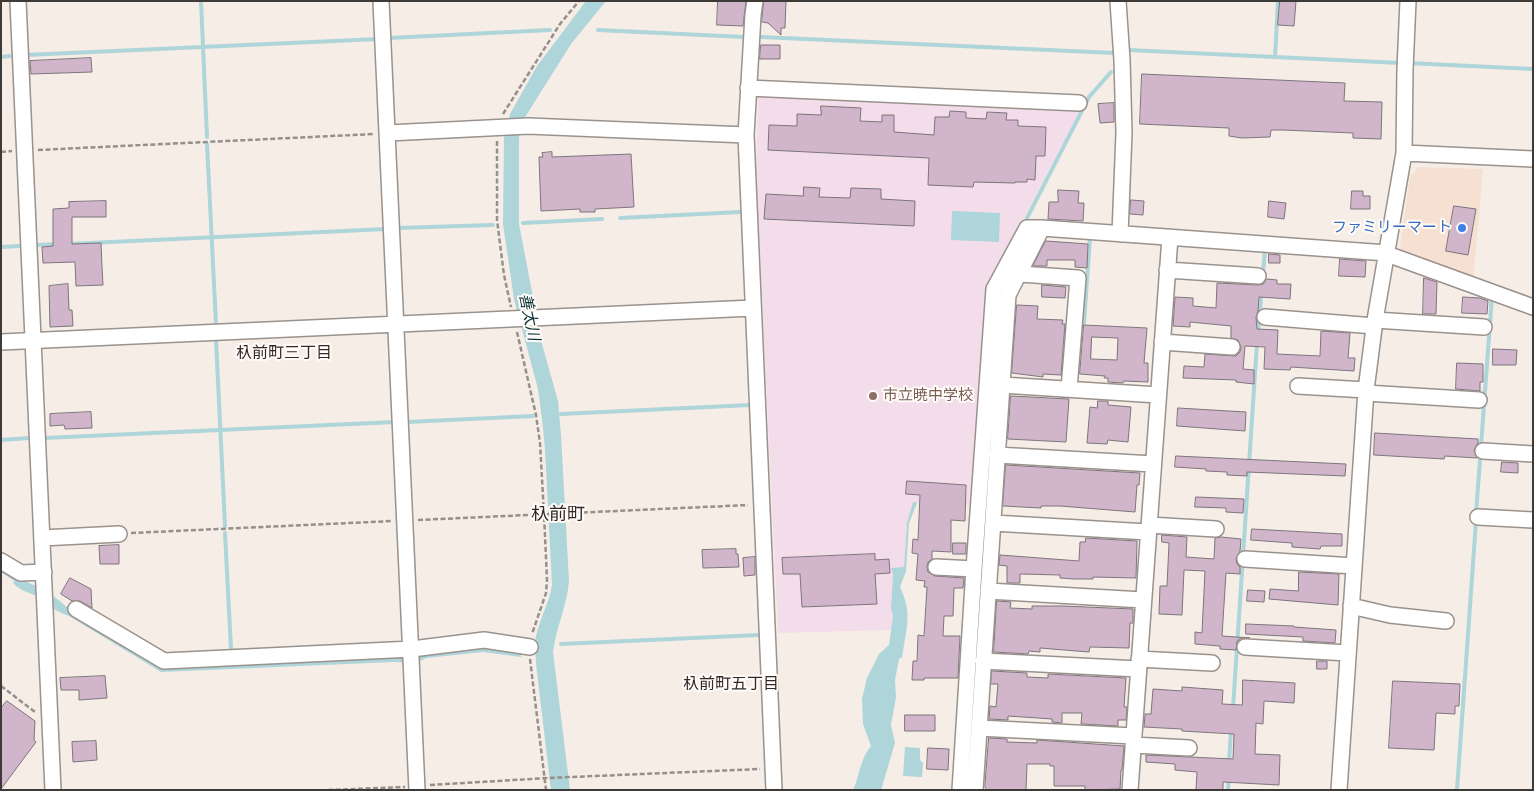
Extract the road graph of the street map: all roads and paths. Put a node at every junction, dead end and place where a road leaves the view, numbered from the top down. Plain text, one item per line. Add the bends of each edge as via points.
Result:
1 (18, 1) edge
2 (381, 1) edge
3 (579, 1) edge
4 (755, 1) edge
5 (1118, 1) edge
6 (1408, 1) edge
7 (748, 88) junction
8 (1079, 103) dead end
9 (499, 128) junction
10 (388, 133) junction
11 (746, 135) junction
12 (24, 150) junction
13 (1, 152) edge
14 (1404, 153) junction
15 (1533, 159) edge
16 (1042, 228) junction
17 (1120, 234) junction
18 (1170, 237) junction
19 (1387, 253) junction
20 (1167, 270) junction
21 (1020, 274) junction
22 (1258, 276) dead end
23 (1533, 307) edge
24 (752, 308) junction
25 (1265, 317) dead end
26 (514, 318) junction
27 (1374, 323) junction
28 (396, 324) junction
29 (1484, 326) dead end
30 (32, 340) junction
31 (1, 342) edge
32 (1162, 342) junction
33 (1232, 347) dead end
34 (1002, 386) junction
35 (1298, 386) dead end
36 (1069, 389) junction
37 (1366, 391) junction
38 (1158, 395) junction
39 (1479, 400) dead end
40 (1483, 451) dead end
41 (1533, 454) edge
42 (997, 455) junction
43 (1153, 464) junction
44 (762, 504) junction
45 (544, 514) junction
46 (1478, 517) dead end
47 (406, 520) junction
48 (1533, 520) edge
49 (993, 523) junction
50 (1148, 529) junction
51 (1216, 529) dead end
52 (119, 534) joint
53 (42, 538) junction
54 (1245, 559) dead end
55 (1, 561) edge
56 (1354, 566) junction
57 (936, 567) dead end
58 (974, 569) junction
59 (44, 575) junction
60 (988, 591) junction
61 (1143, 600) junction
62 (1351, 606) junction
63 (76, 609) dead end
64 (1446, 621) dead end
65 (530, 647) junction
66 (1244, 647) dead end
67 (412, 651) junction
68 (1348, 653) junction
69 (983, 661) junction
70 (1212, 662) dead end
71 (1139, 664) junction
72 (1, 686) edge
73 (50, 723) junction
74 (979, 728) junction
75 (1133, 740) junction
76 (1189, 748) dead end
77 (774, 768) junction
78 (547, 778) junction
79 (417, 788) edge
80 (54, 790) edge
81 (328, 790) edge
82 (546, 790) edge
83 (774, 790) edge
84 (960, 790) edge
85 (974, 790) edge
86 (1130, 790) edge
87 (1339, 790) edge

1 - 12 street
2 - 10 street
3 - 9 path via 536,60 504,111
4 - 7 street
5 - 17 street via 1124,133
6 - 14 street
7 - 8 street
7 - 11 street
9 - 10 street
9 - 11 street via 528,126
9 - 26 path via 497,220 504,275
10 - 12 path
10 - 28 street
11 - 24 street
12 - 13 path
12 - 30 street
14 - 15 street
14 - 19 street
16 - 17 street
16 - 21 street
16 - 58 street via 1027,228 994,289
17 - 18 street
18 - 19 street
18 - 20 street
19 - 23 street
19 - 27 street
20 - 22 street
20 - 32 street
21 - 34 street via 1008,295
21 - 36 street via 1078,278
24 - 26 street
24 - 44 street
25 - 27 street
26 - 28 street
26 - 45 path via 536,415
27 - 29 street
27 - 37 street
28 - 30 street
28 - 47 street
30 - 31 street
30 - 53 street
32 - 33 street
32 - 38 street
34 - 36 street
34 - 42 street
35 - 37 street
36 - 38 street
37 - 39 street
37 - 56 street
38 - 43 street
40 - 41 street
42 - 43 street
42 - 49 street
43 - 50 street
44 - 45 path
44 - 77 street
45 - 47 path
45 - 65 path via 546,593 533,628
46 - 48 street
47 - 52 path
47 - 67 street
49 - 50 street
49 - 60 street
50 - 51 street
50 - 61 street
52 - 53 street
53 - 59 street
54 - 56 street
55 - 59 street via 21,573
56 - 62 street
57 - 58 street
58 - 84 street
59 - 73 street
60 - 61 street
60 - 69 street
61 - 71 street
62 - 64 street via 1390,615
62 - 68 street
63 - 67 street via 164,661
65 - 67 street via 484,640
65 - 78 path
66 - 68 street
67 - 79 street
68 - 87 street
69 - 71 street
69 - 74 street
70 - 71 street
71 - 75 street
72 - 73 path
73 - 80 street
74 - 75 street
74 - 85 street
75 - 76 street
75 - 86 street
77 - 78 path
77 - 83 street
78 - 79 path
78 - 82 path
79 - 81 path

